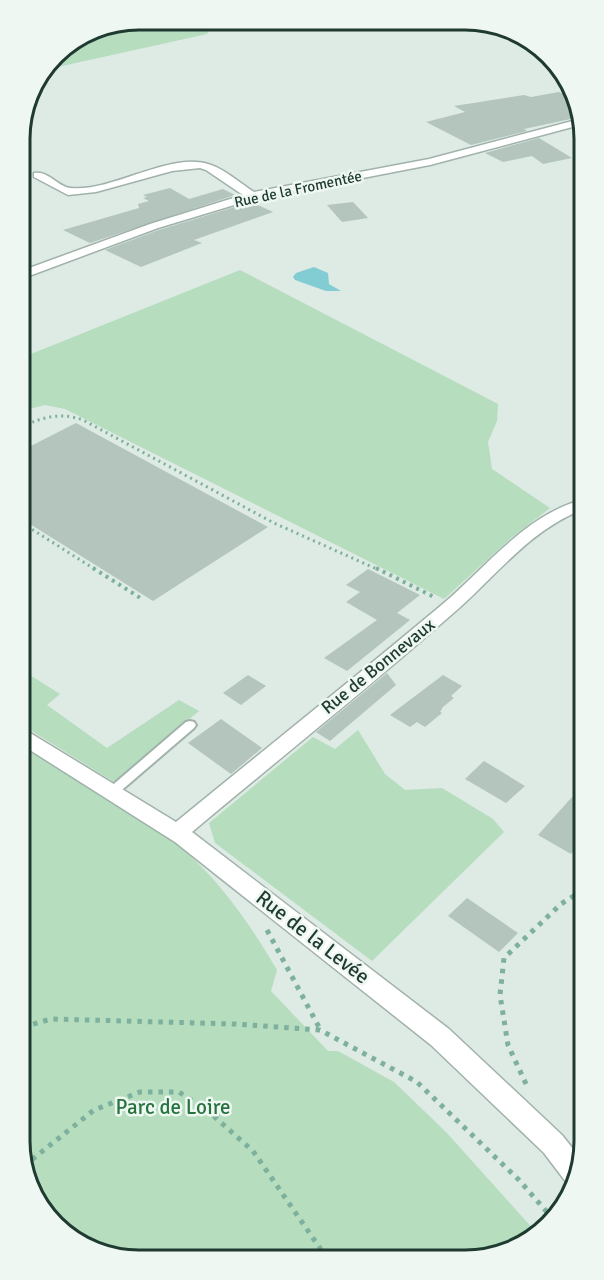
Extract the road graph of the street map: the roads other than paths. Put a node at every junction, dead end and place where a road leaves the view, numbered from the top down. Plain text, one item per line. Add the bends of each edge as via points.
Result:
1 (573, 125) edge
2 (38, 175) dead end
3 (252, 196) junction
4 (30, 272) edge
5 (574, 508) edge
6 (190, 725) dead end
7 (30, 740) edge
8 (112, 792) junction
9 (176, 833) junction
10 (571, 1167) edge

1 - 3 street, Rue de la Fromentée via 430,162
2 - 3 street via 68,192 200,165
3 - 4 street, Rue de la Fromentée via 154,226
5 - 9 street, Rue de Bonnevaux via 528,536 451,606
6 - 8 lane
7 - 8 street, Rue de la Levée
8 - 9 street, Rue de la Levée
9 - 10 street, Rue de la Levée via 440,1037 553,1144

